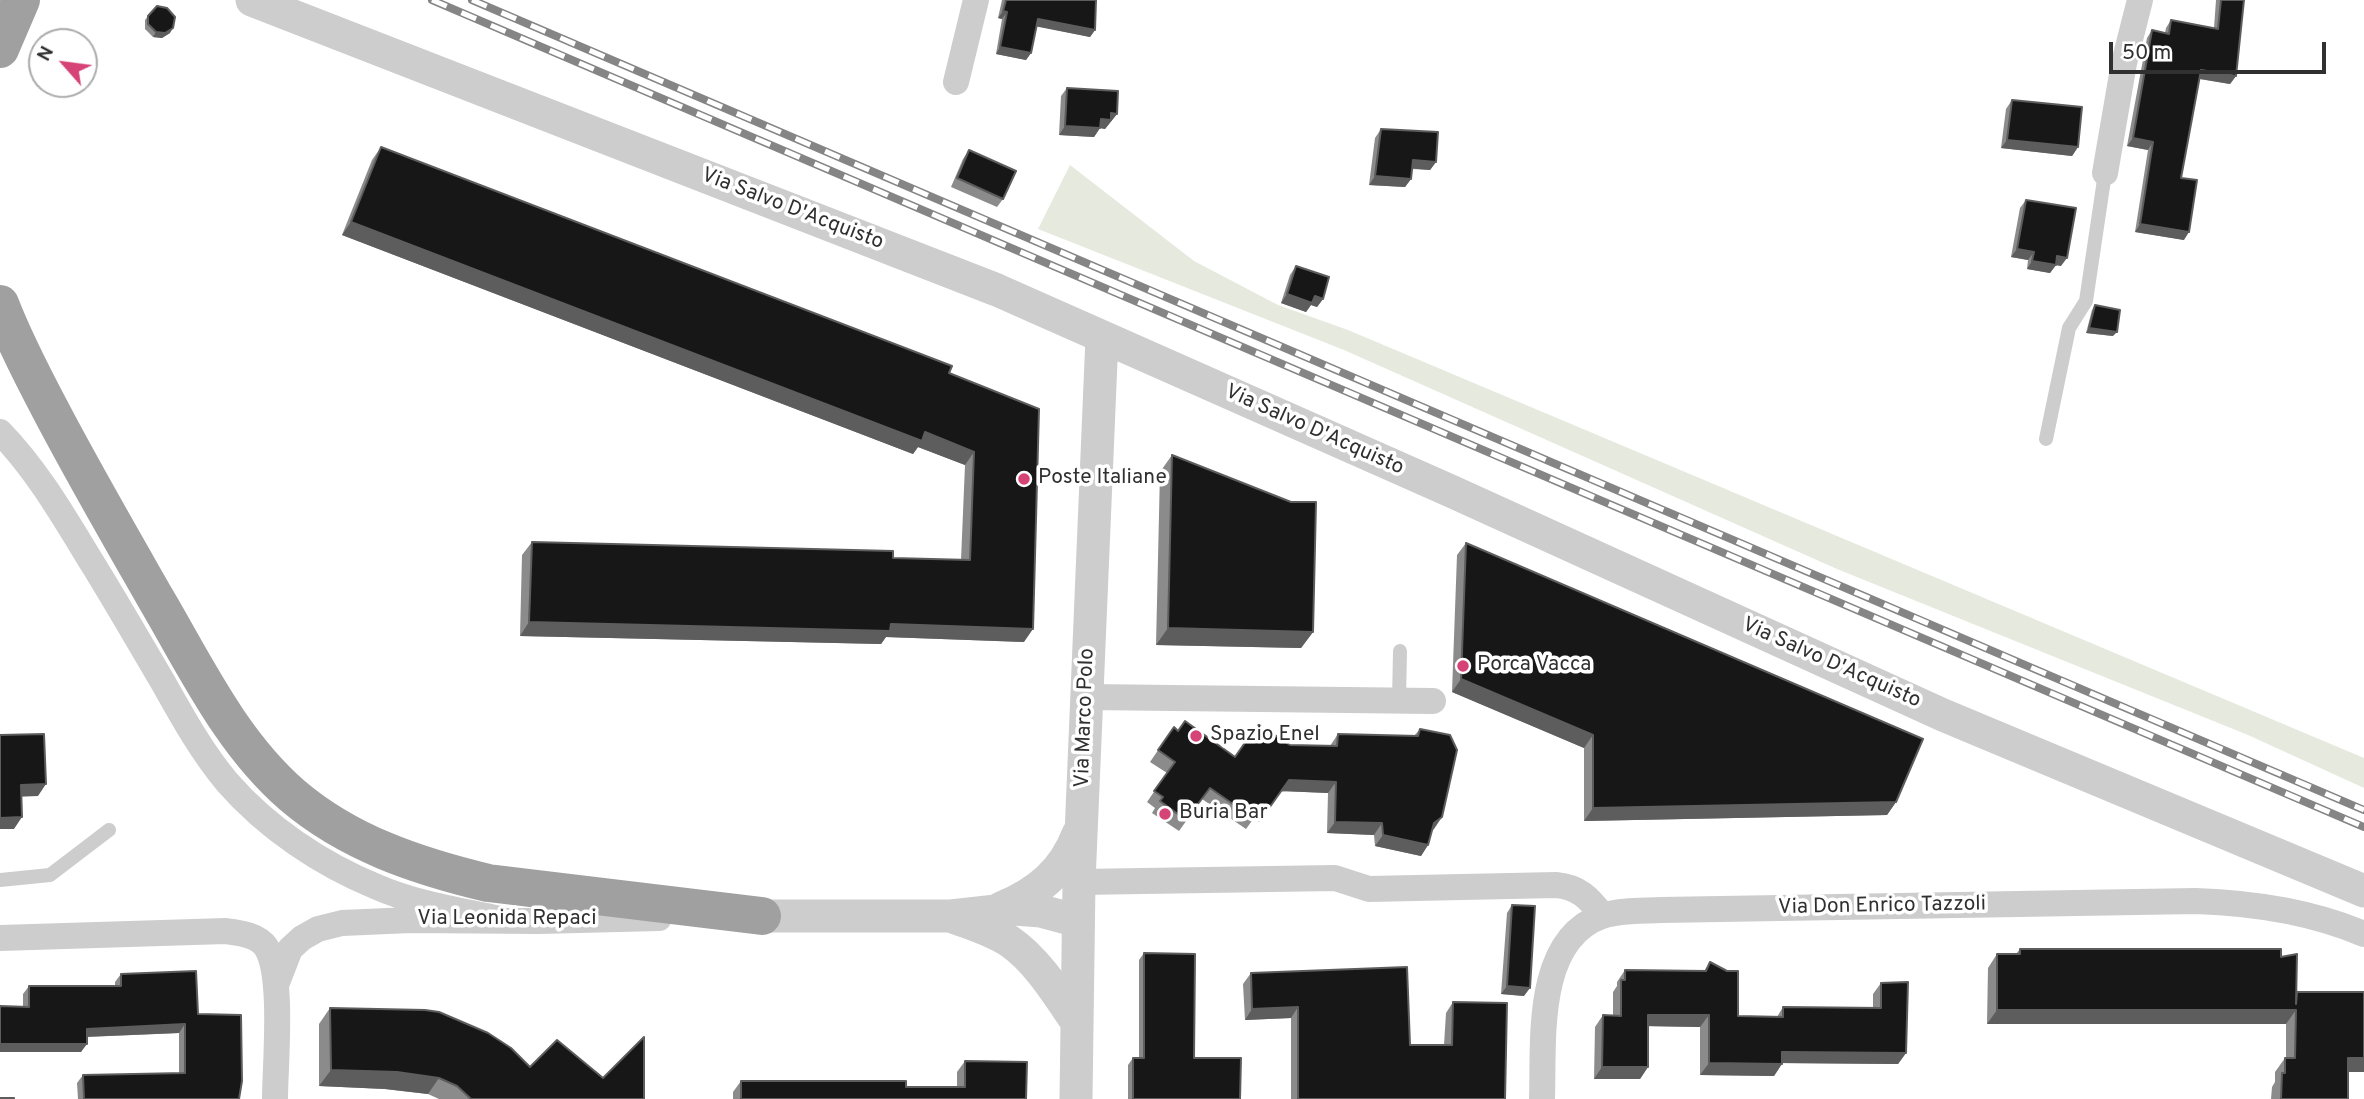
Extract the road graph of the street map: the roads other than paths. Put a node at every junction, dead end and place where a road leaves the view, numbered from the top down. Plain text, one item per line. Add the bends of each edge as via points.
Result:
1 (252, 0) edge
2 (976, 0) edge
3 (2140, 0) edge
4 (18, 6) edge
5 (0, 49) edge
6 (956, 82) dead end
7 (2105, 173) joint
8 (0, 304) edge
9 (1102, 337) junction
10 (0, 432) edge
11 (2046, 439) dead end
12 (1400, 651) dead end
13 (1087, 697) junction
14 (1399, 701) junction
15 (1433, 701) dead end
16 (1082, 825) junction
17 (109, 830) dead end
18 (0, 880) edge
19 (1079, 882) junction
20 (2364, 891) edge
21 (762, 916) junction
22 (1602, 916) junction
23 (500, 919) junction
24 (1001, 925) junction
25 (2364, 934) edge
26 (1078, 935) junction
27 (0, 938) edge
28 (276, 985) junction
29 (1076, 1021) junction
30 (275, 1099) edge
31 (1076, 1099) edge
32 (1542, 1099) edge

1 - 9 street, Via Salvo D'Acquisto via 997,290
2 - 6 street
3 - 7 street
4 - 5 highway
7 - 11 lane via 2086,301 2069,328
8 - 21 highway via 93,492 202,680 250,750 292,795 366,843 450,874 488,883
9 - 13 street, Via Marco Polo
9 - 20 street, Via Salvo D'Acquisto via 1943,715
10 - 23 street via 47,489 192,734 245,801 306,849 377,887
12 - 14 lane
13 - 14 street
13 - 16 street, Via Marco Polo
14 - 15 street
16 - 19 street, Via Marco Polo
16 - 24 street via 1068,857
17 - 18 lane via 50,875
19 - 22 street via 1335,878 1369,890 1556,885 1584,893
19 - 26 street, Via Marco Polo
21 - 23 street, Via Leonida Repaci
21 - 24 street, Via Leonida Repaci via 951,916
22 - 25 street, Via Don Enrico Tazzoli via 1661,910 2196,901 2284,909
22 - 32 street via 1575,935 1553,967 1547,992
23 - 28 street, Via Leonida Repaci via 332,925 290,948
24 - 26 street via 1041,912
24 - 29 street
26 - 29 street, Via Marco Polo
27 - 28 street via 239,933 267,948
28 - 30 street
29 - 31 street, Via Marco Polo

